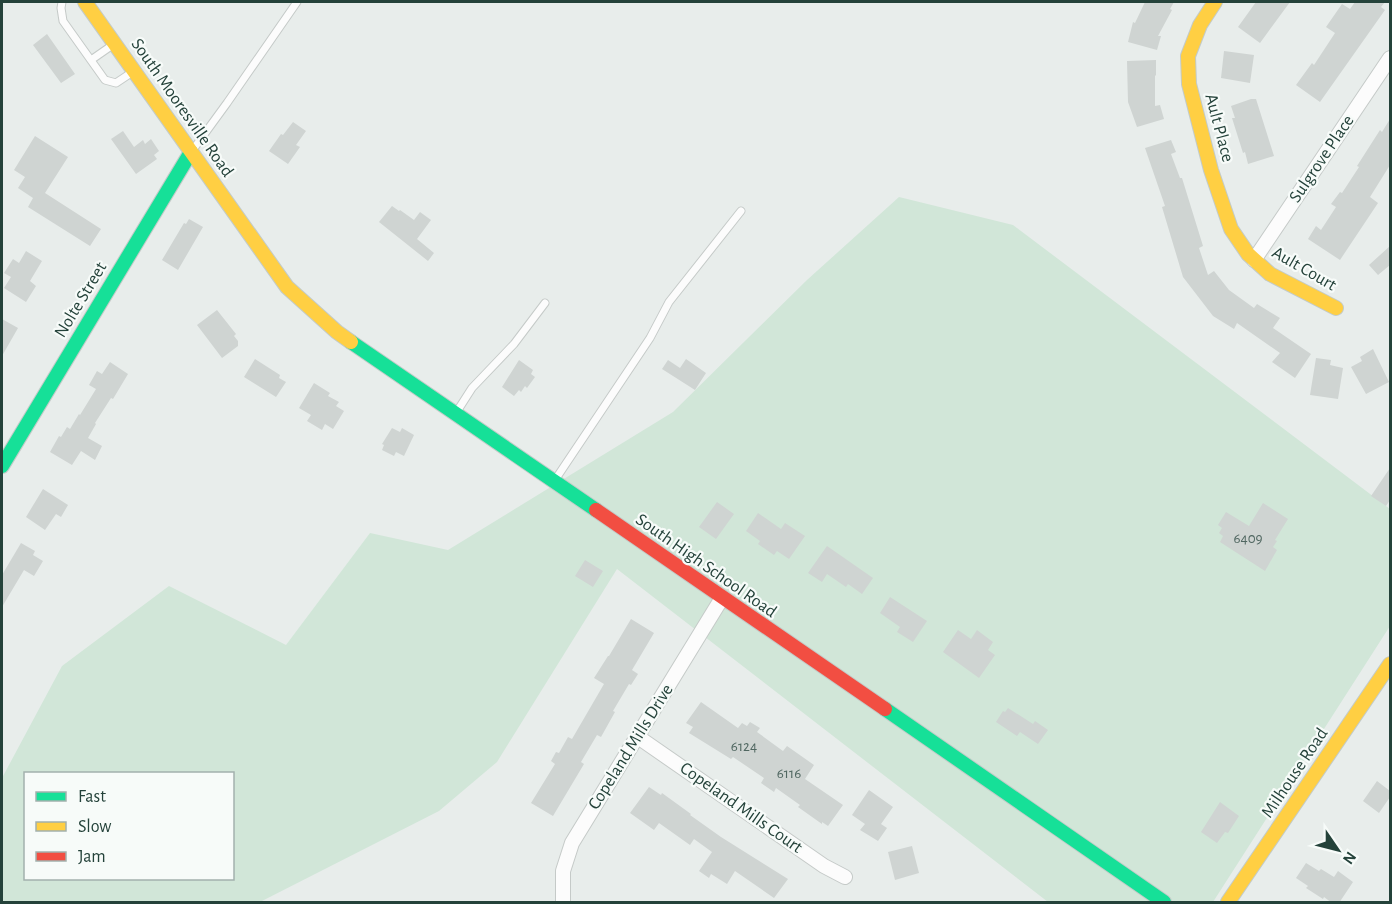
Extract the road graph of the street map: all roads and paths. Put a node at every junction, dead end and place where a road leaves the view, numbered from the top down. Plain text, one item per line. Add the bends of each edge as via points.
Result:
1 (62, 2) edge
2 (85, 2) edge
3 (297, 2) edge
4 (1215, 2) edge
5 (114, 44) junction
6 (1390, 58) edge
7 (91, 60) junction
8 (134, 71) junction
9 (191, 152) junction
10 (741, 211) dead end
11 (250, 234) joint
12 (1254, 260) junction
13 (545, 303) dead end
14 (1336, 308) dead end
15 (455, 415) junction
16 (2, 466) edge
17 (554, 482) junction
18 (722, 598) junction
19 (1390, 664) edge
20 (638, 736) junction
21 (845, 876) dead end
22 (563, 903) edge
23 (1164, 903) edge
24 (1228, 903) edge

1 - 7 lane via 63,21
2 - 5 main road, South Mooresville Road
3 - 9 lane
4 - 12 main road, Ault Place via 1200,25 1188,56 1189,84 1231,229
5 - 7 lane
5 - 8 main road, South Mooresville Road
6 - 12 street, Sulgrove Place
7 - 8 lane via 105,80 116,83
8 - 9 main road, South Mooresville Road
9 - 11 main road, South Mooresville Road
9 - 16 main road, Nolte Street
10 - 17 lane via 669,302 650,338
11 - 15 main road, South High School Road via 287,286 316,314
12 - 14 main road, Ault Court via 1270,274
13 - 15 lane via 514,344 472,388
15 - 17 main road, South High School Road
17 - 18 main road, South High School Road
18 - 20 street, Copeland Mills Drive
18 - 23 main road, South High School Road
19 - 24 main road, Milhouse Road
20 - 21 street, Copeland Mills Court via 824,866
20 - 22 street, Copeland Mills Drive via 573,843 563,871

